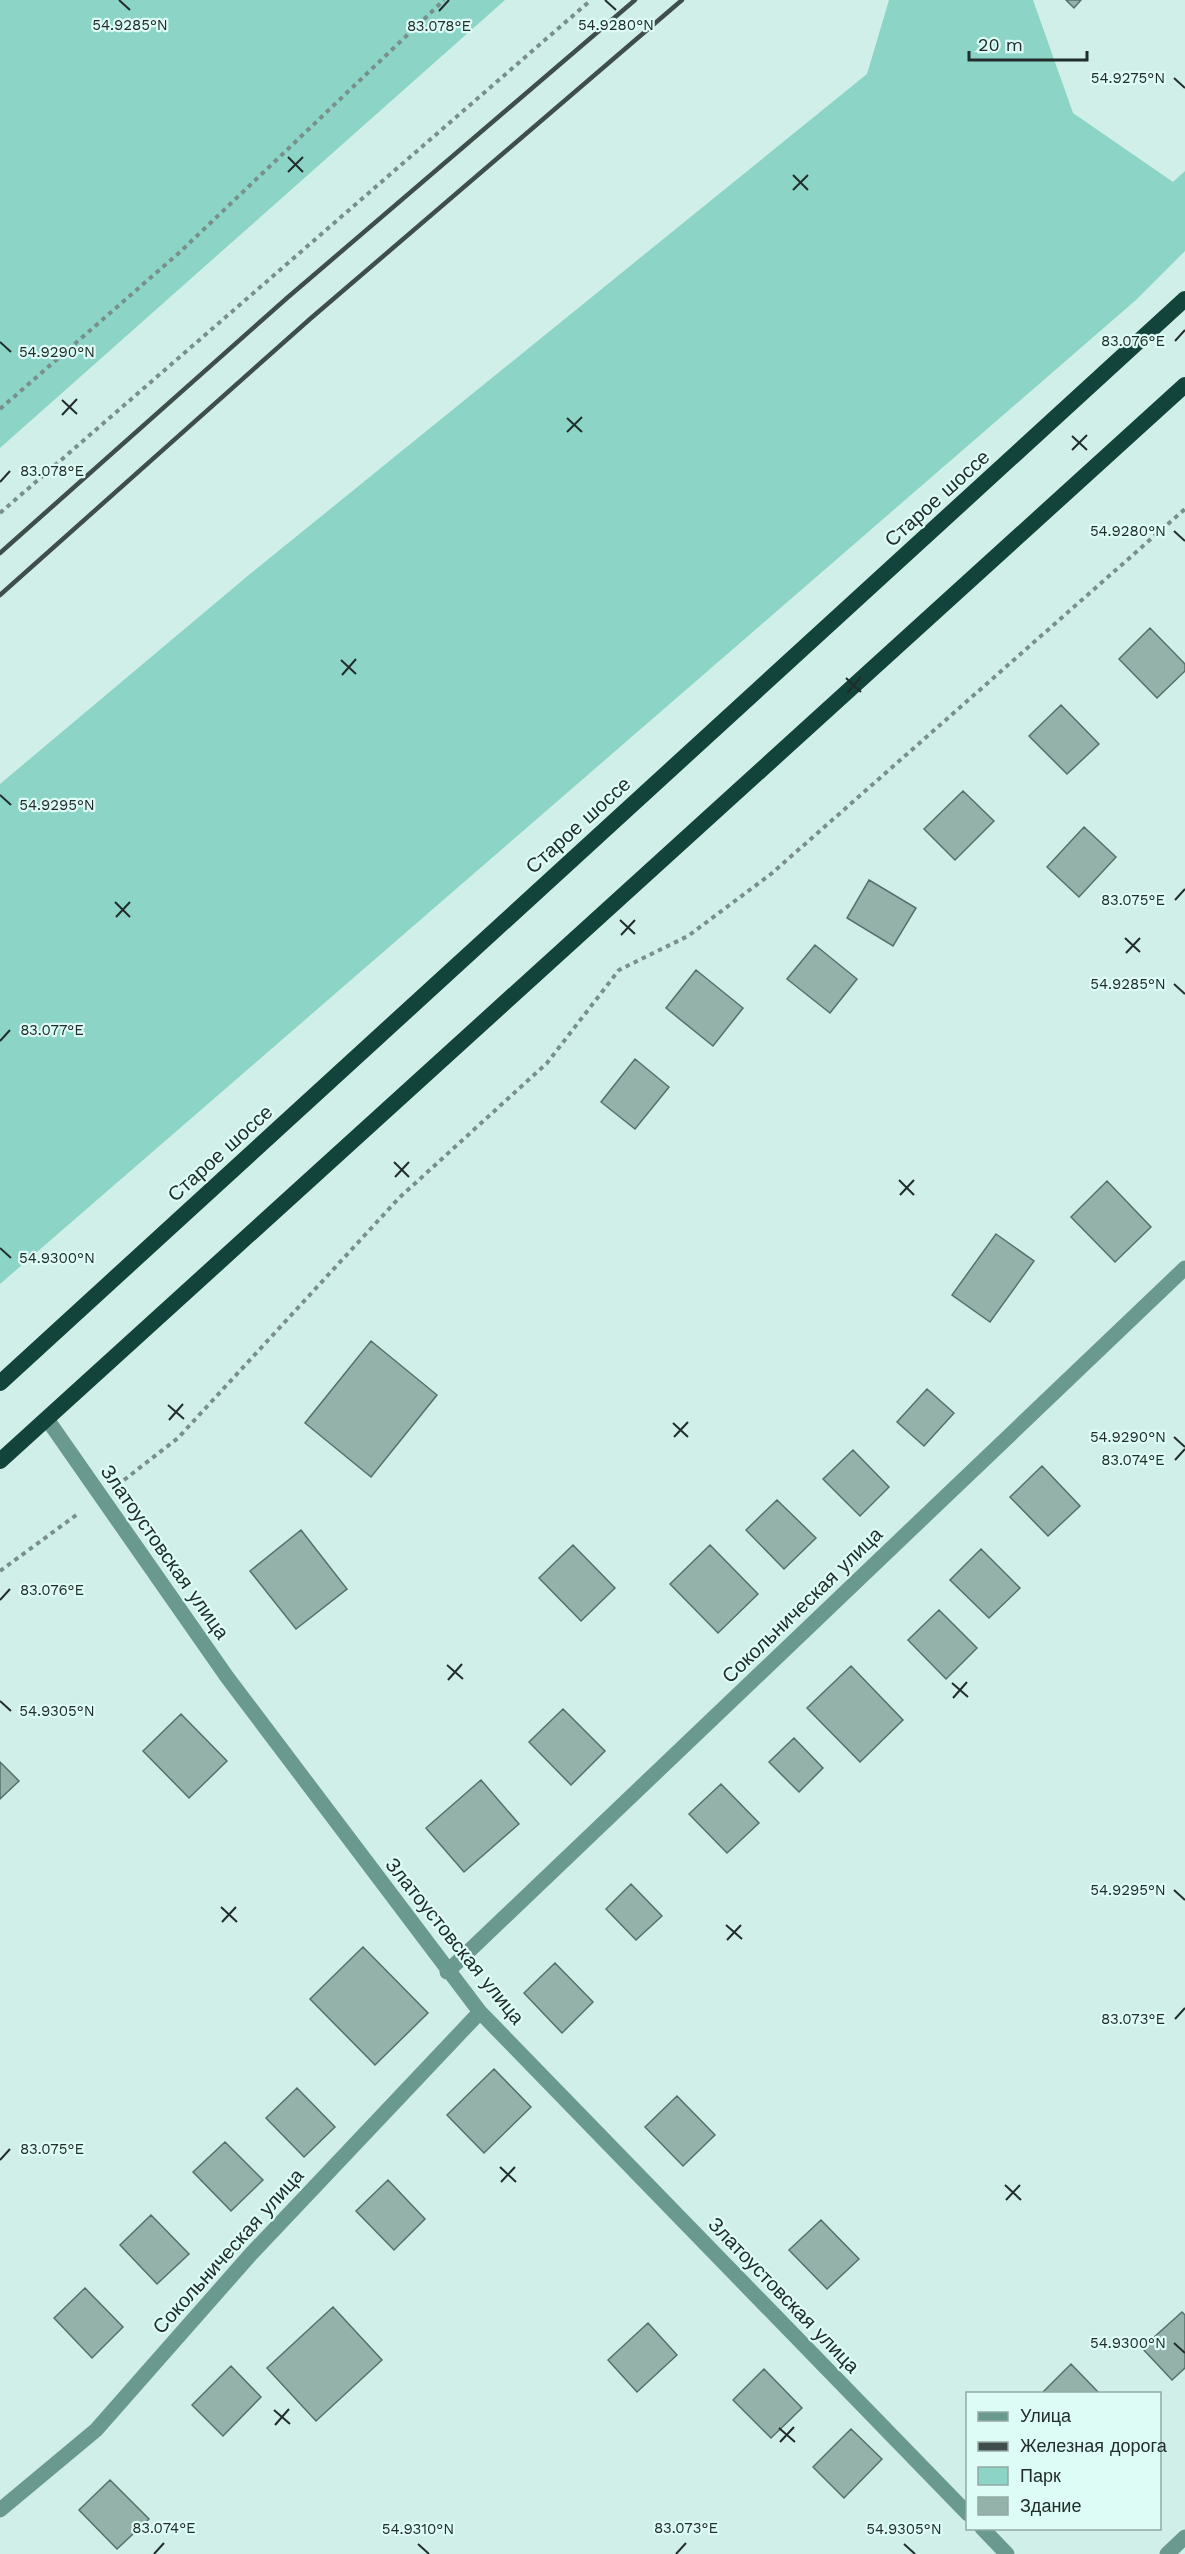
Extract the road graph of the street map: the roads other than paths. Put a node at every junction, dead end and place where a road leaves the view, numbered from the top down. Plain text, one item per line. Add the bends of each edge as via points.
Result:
1 (1185, 299) edge
2 (1185, 385) edge
3 (1185, 1268) edge
4 (0, 1383) edge
5 (46, 1419) junction
6 (0, 1461) edge
7 (447, 1972) junction
8 (480, 2012) junction
9 (0, 2510) edge
10 (966, 2512) edge
11 (983, 2530) edge
12 (1185, 2537) edge
13 (1007, 2554) edge
14 (1167, 2554) edge

1 - 4 highway, Старое шоссе
2 - 5 highway
3 - 7 street, Сокольническая улица
5 - 6 highway
5 - 7 street, Златоустовская улица via 227,1677
7 - 8 street, Златоустовская улица
8 - 9 street, Сокольническая улица via 251,2254 96,2430
8 - 10 street, Златоустовская улица
11 - 13 street
12 - 14 street

